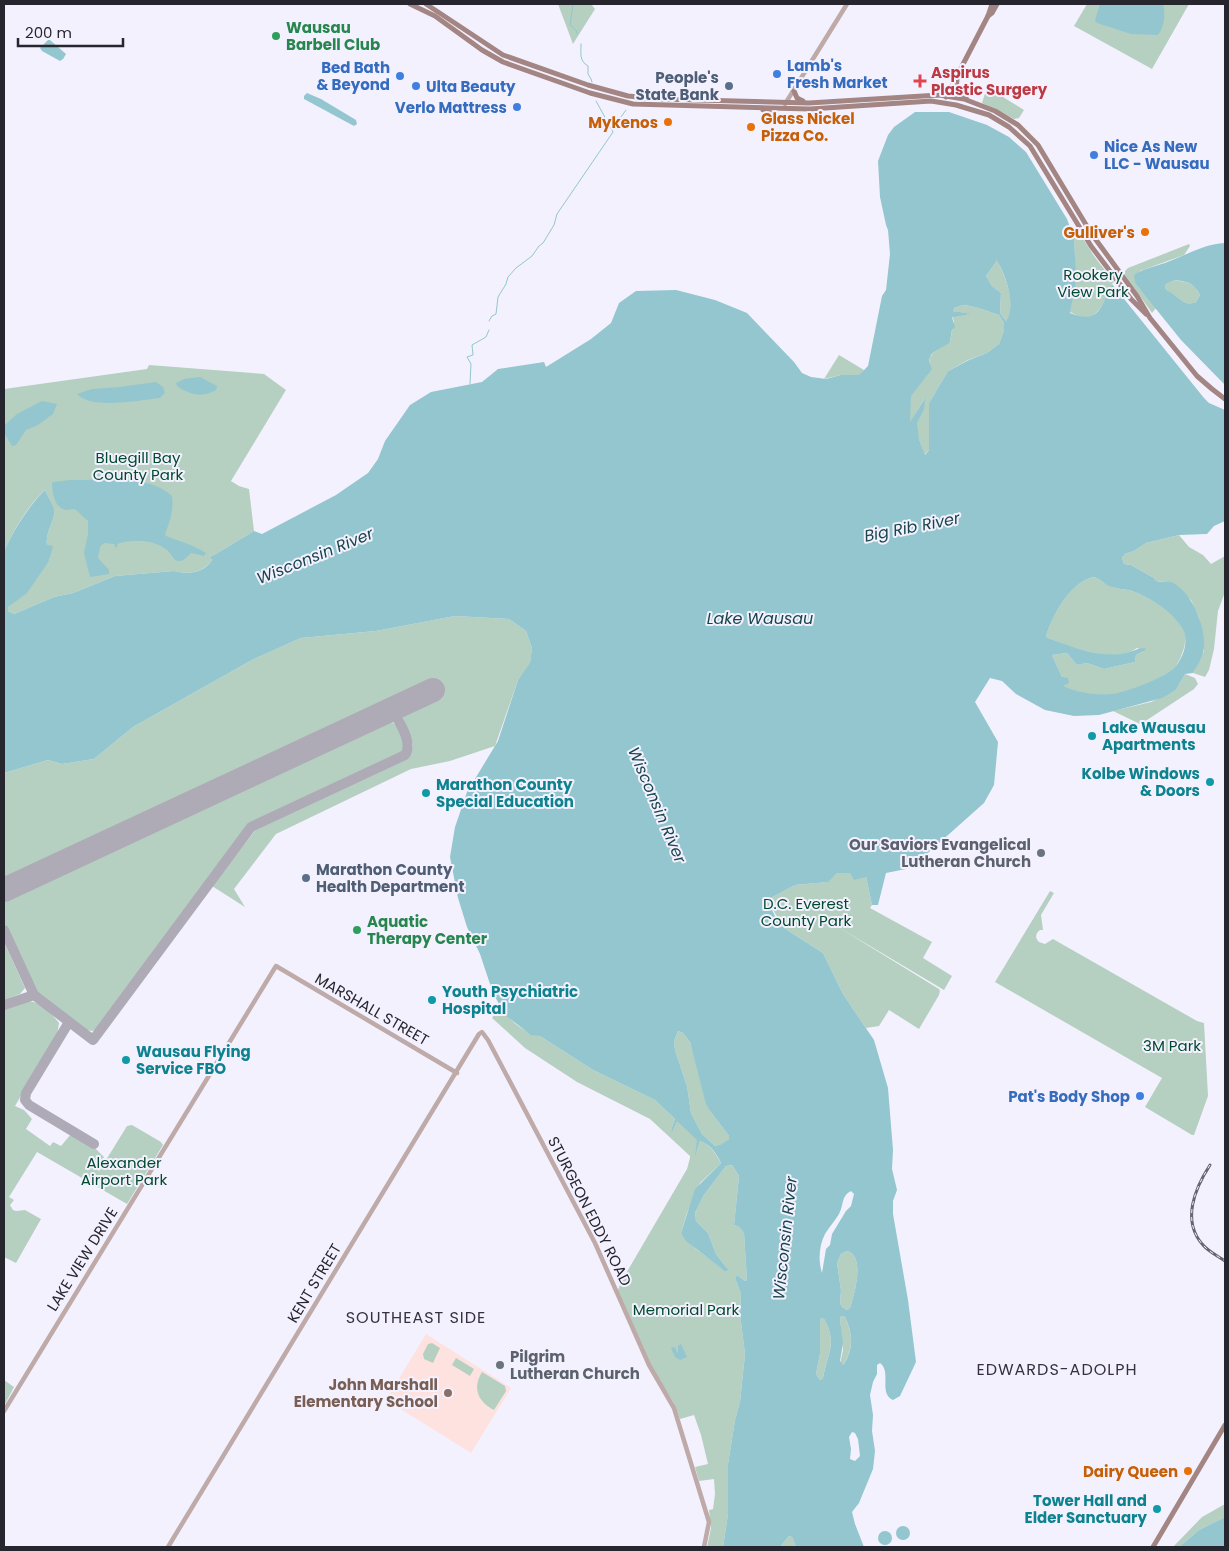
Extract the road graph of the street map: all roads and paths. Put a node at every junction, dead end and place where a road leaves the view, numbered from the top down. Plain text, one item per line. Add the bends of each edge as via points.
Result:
1 (410, 4) edge
2 (426, 4) edge
3 (847, 4) edge
4 (992, 4) edge
5 (997, 4) edge
6 (988, 16) junction
7 (958, 76) junction
8 (794, 91) junction
9 (946, 96) junction
10 (787, 102) junction
11 (945, 102) junction
12 (808, 103) junction
13 (980, 104) junction
14 (758, 108) junction
15 (782, 109) junction
16 (775, 120) dead end
17 (1150, 318) junction
18 (1225, 399) edge
19 (276, 966) joint
20 (482, 1032) joint
21 (457, 1072) junction
22 (4, 1411) edge
23 (1225, 1425) edge
24 (168, 1547) edge
25 (704, 1547) edge
26 (1152, 1547) edge

1 - 14 main road via 436,16 495,58 597,95 650,106
2 - 10 main road via 502,54 610,92 654,99
3 - 8 street
4 - 6 main road
5 - 6 main road
6 - 7 main road
7 - 9 main road
7 - 13 main road via 956,92
8 - 10 street
8 - 12 main road via 798,99
9 - 11 main road
9 - 12 main road
9 - 13 main road
10 - 12 main road
10 - 15 street
11 - 15 main road via 923,100 810,110
11 - 17 main road via 992,116 1030,146 1091,246 1131,299
13 - 17 main road via 1009,118 1038,145 1091,232
14 - 15 main road
14 - 16 main road via 770,113
17 - 18 main road via 1200,380
19 - 21 street, MARSHALL STREET
19 - 22 street, LAKE VIEW DRIVE
20 - 21 street, KENT STREET
20 - 25 street, STURGEON EDDY ROAD via 588,1230 649,1366 674,1408 709,1522
21 - 24 street, KENT STREET
23 - 26 main road

